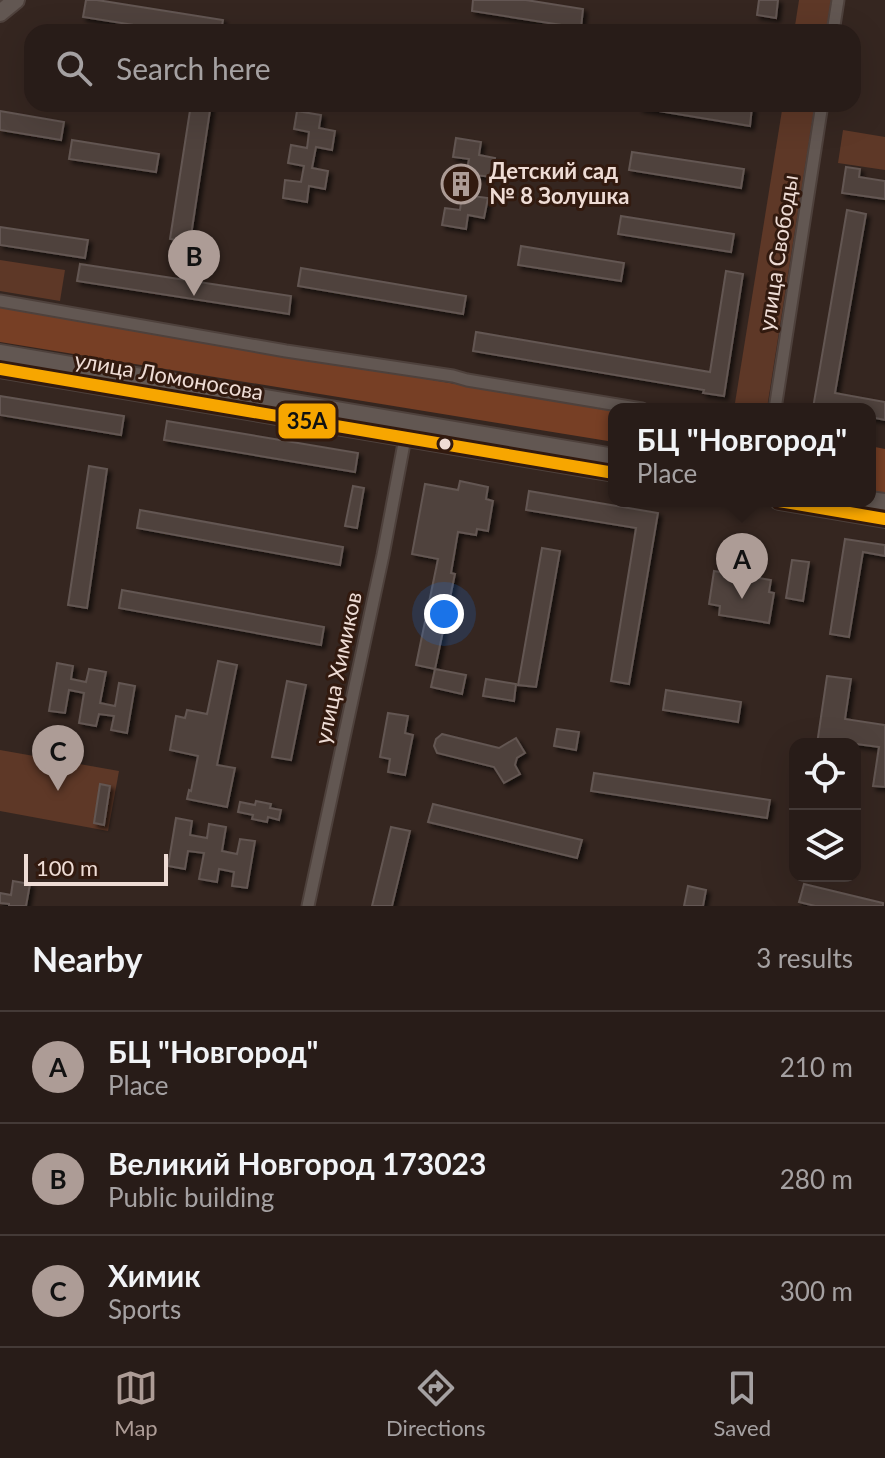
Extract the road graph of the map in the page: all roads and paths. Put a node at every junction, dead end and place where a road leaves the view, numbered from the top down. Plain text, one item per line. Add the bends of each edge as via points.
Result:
1 (16, 0) edge
2 (838, 0) edge
3 (0, 13) edge
4 (834, 24) edge
5 (821, 112) edge
6 (0, 301) edge
7 (0, 353) edge
8 (0, 369) edge
9 (608, 403) edge
10 (776, 403) edge
11 (405, 438) junction
12 (606, 464) edge
13 (814, 507) edge
14 (885, 519) edge
15 (308, 906) edge

1 - 3 main road
2 - 4 street
5 - 10 street, улица Свободы
6 - 9 street
7 - 12 main road, улица Ломоносова
8 - 11 main road, улица Ломоносова
11 - 12 main road, улица Ломоносова
11 - 15 street, улица Химиков
13 - 14 main road

